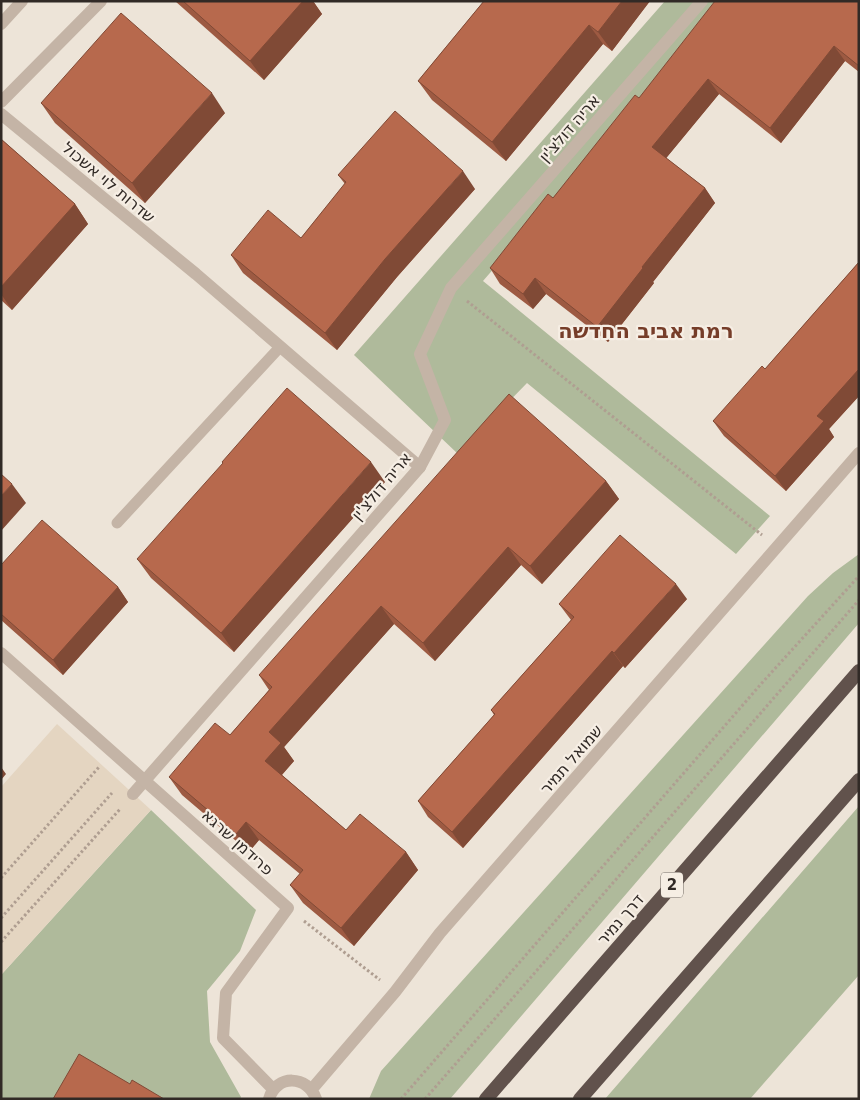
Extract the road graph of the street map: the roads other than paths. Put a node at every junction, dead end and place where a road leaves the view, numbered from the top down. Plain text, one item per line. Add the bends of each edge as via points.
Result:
1 (22, 1) edge
2 (101, 1) edge
3 (702, 1) edge
4 (1, 24) edge
5 (1, 102) edge
6 (1, 114) edge
7 (280, 347) junction
8 (859, 453) edge
9 (420, 467) junction
10 (117, 523) dead end
11 (1, 653) edge
12 (859, 671) edge
13 (859, 780) edge
14 (145, 781) junction
15 (133, 794) road end
16 (271, 1094) edge
17 (314, 1094) edge
18 (486, 1099) edge
19 (580, 1099) edge

1 - 4 street
2 - 5 street
3 - 9 street, אריה דולצ'ין via 451,288 420,354 445,420
6 - 7 street, שדרות לוי אשכול
7 - 9 street, שדרות לוי אשכול
7 - 10 lane
8 - 17 street, שמואל תמיר via 440,934
9 - 14 street, אריה דולצ'ין
11 - 14 street, פרידמן שרגא
12 - 18 highway, דרך נמיר / 2
13 - 19 highway
14 - 15 street, אריה דולצ'ין
14 - 16 street, פרידמן שרגא via 288,908 226,992 223,1038
16 - 17 street via 285,1080 292,1080 306,1084

